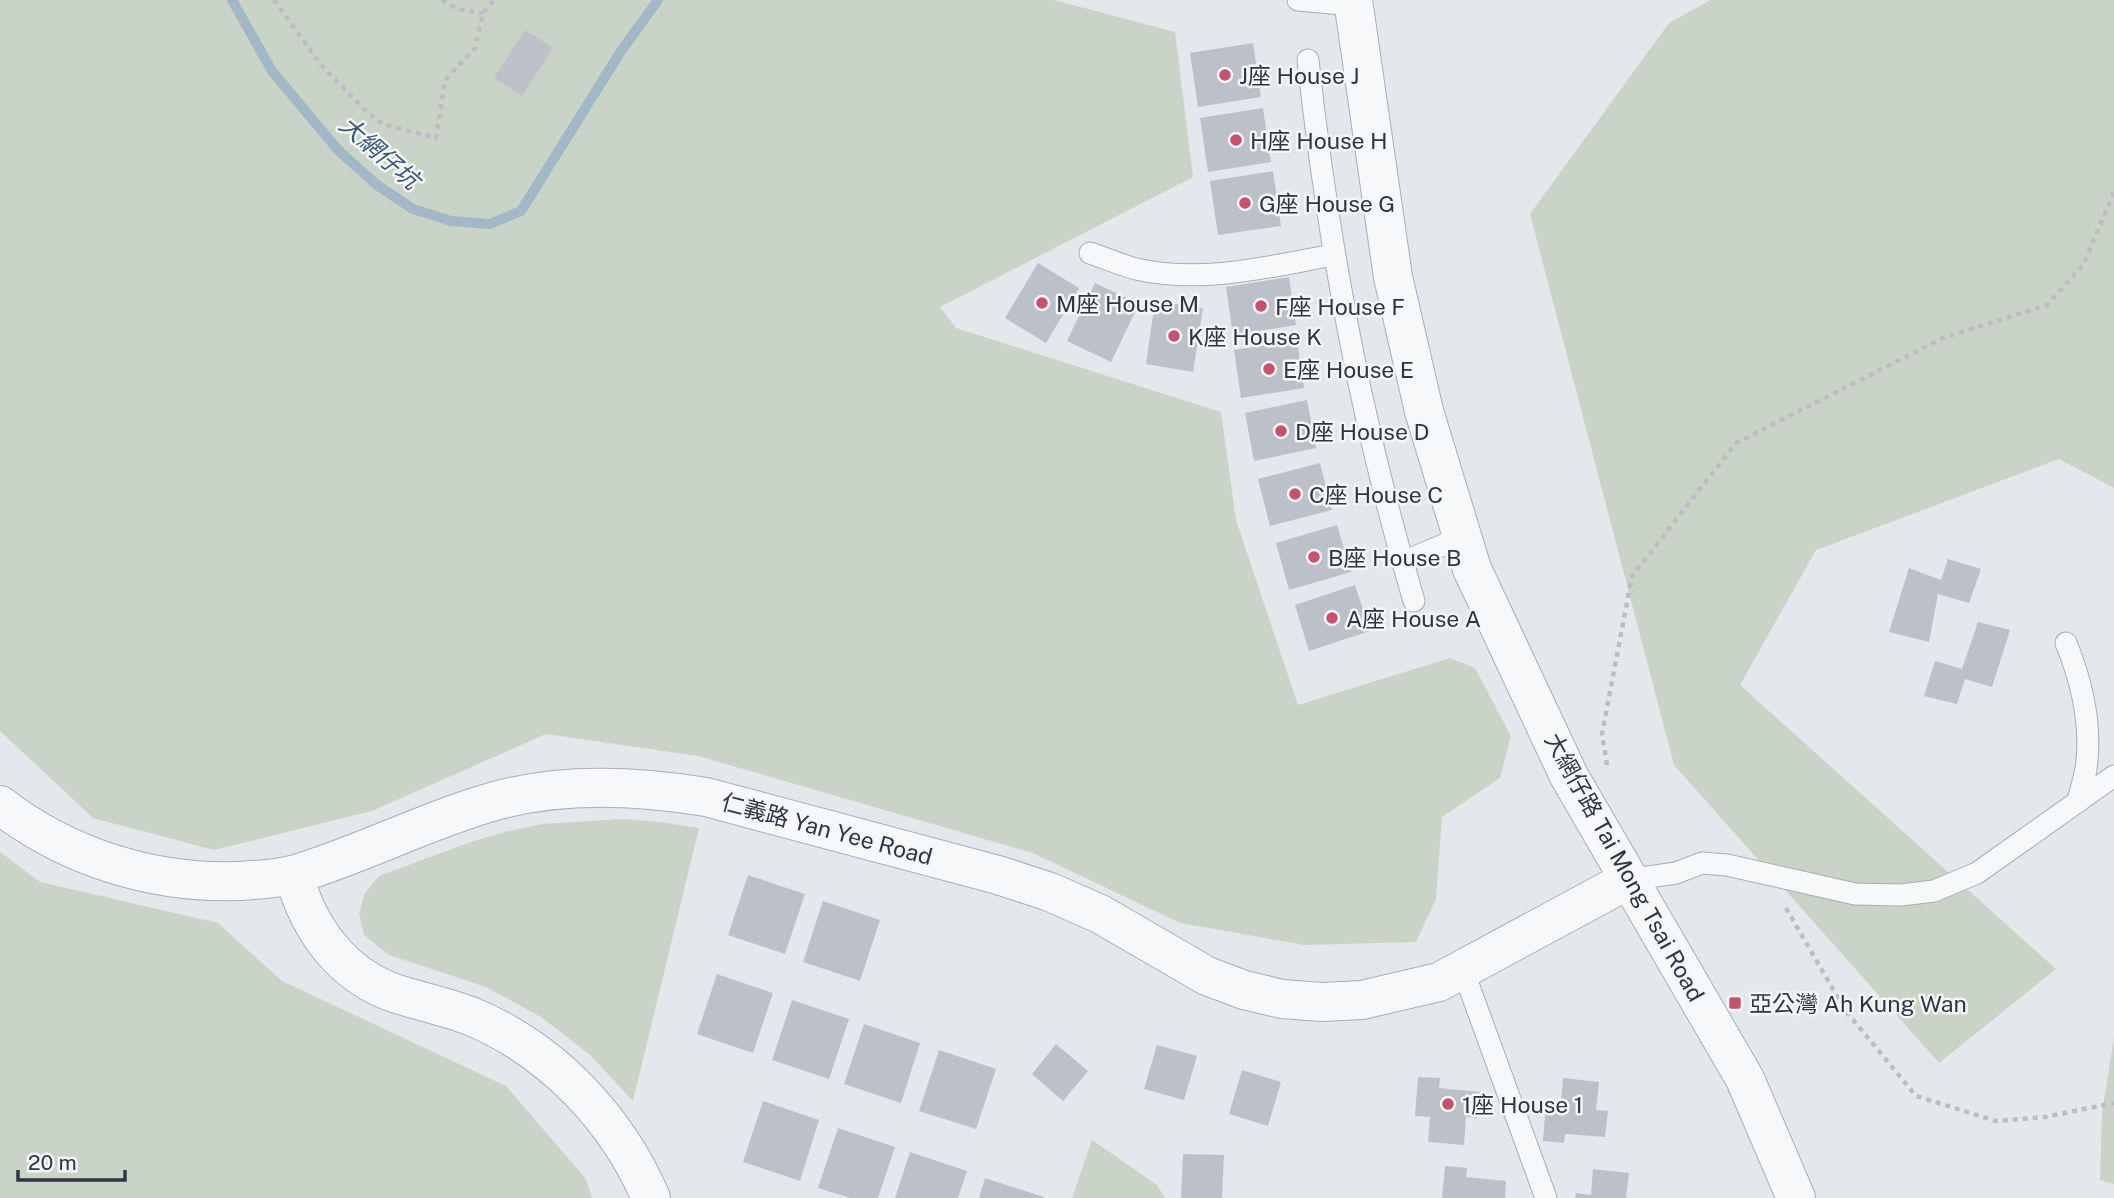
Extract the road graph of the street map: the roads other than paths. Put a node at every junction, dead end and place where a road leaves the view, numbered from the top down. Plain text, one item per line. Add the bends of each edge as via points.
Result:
1 (1298, 0) edge
2 (1354, 3) edge
3 (1308, 60) dead end
4 (1090, 253) dead end
5 (1333, 255) junction
6 (1462, 537) junction
7 (1403, 562) junction
8 (1414, 601) dead end
9 (2066, 643) dead end
10 (2114, 776) edge
11 (2078, 802) junction
12 (0, 805) edge
13 (294, 875) junction
14 (1628, 880) junction
15 (1463, 970) junction
16 (651, 1198) edge
17 (1545, 1198) edge
18 (1796, 1198) edge

1 - 2 lane
2 - 6 street, 大網仔路 Tai Mong Tsai Road via 1393,277 1424,411
3 - 5 lane
4 - 5 lane via 1135,269 1176,275 1227,275
5 - 7 lane via 1369,435
6 - 7 lane
6 - 14 street, 大網仔路 Tai Mong Tsai Road via 1472,569 1569,776
7 - 8 lane
9 - 11 lane via 2077,669 2087,722 2086,768
10 - 11 lane
11 - 14 lane via 1976,873 1934,891 1855,894 1702,863 1676,873
12 - 13 street, 仁義路 Yan Yee Road via 68,846 140,872 217,882
13 - 15 street, 仁義路 Yan Yee Road via 496,801 580,788 643,788 706,797 1049,891 1100,914 1207,976 1282,999 1362,1000 1439,982
13 - 16 street via 300,898 322,939 355,972 396,994 473,1017 523,1044 568,1079 607,1121 639,1169
14 - 15 street, 仁義路 Yan Yee Road
14 - 18 street, 大網仔路 Tai Mong Tsai Road via 1745,1079
15 - 17 lane

